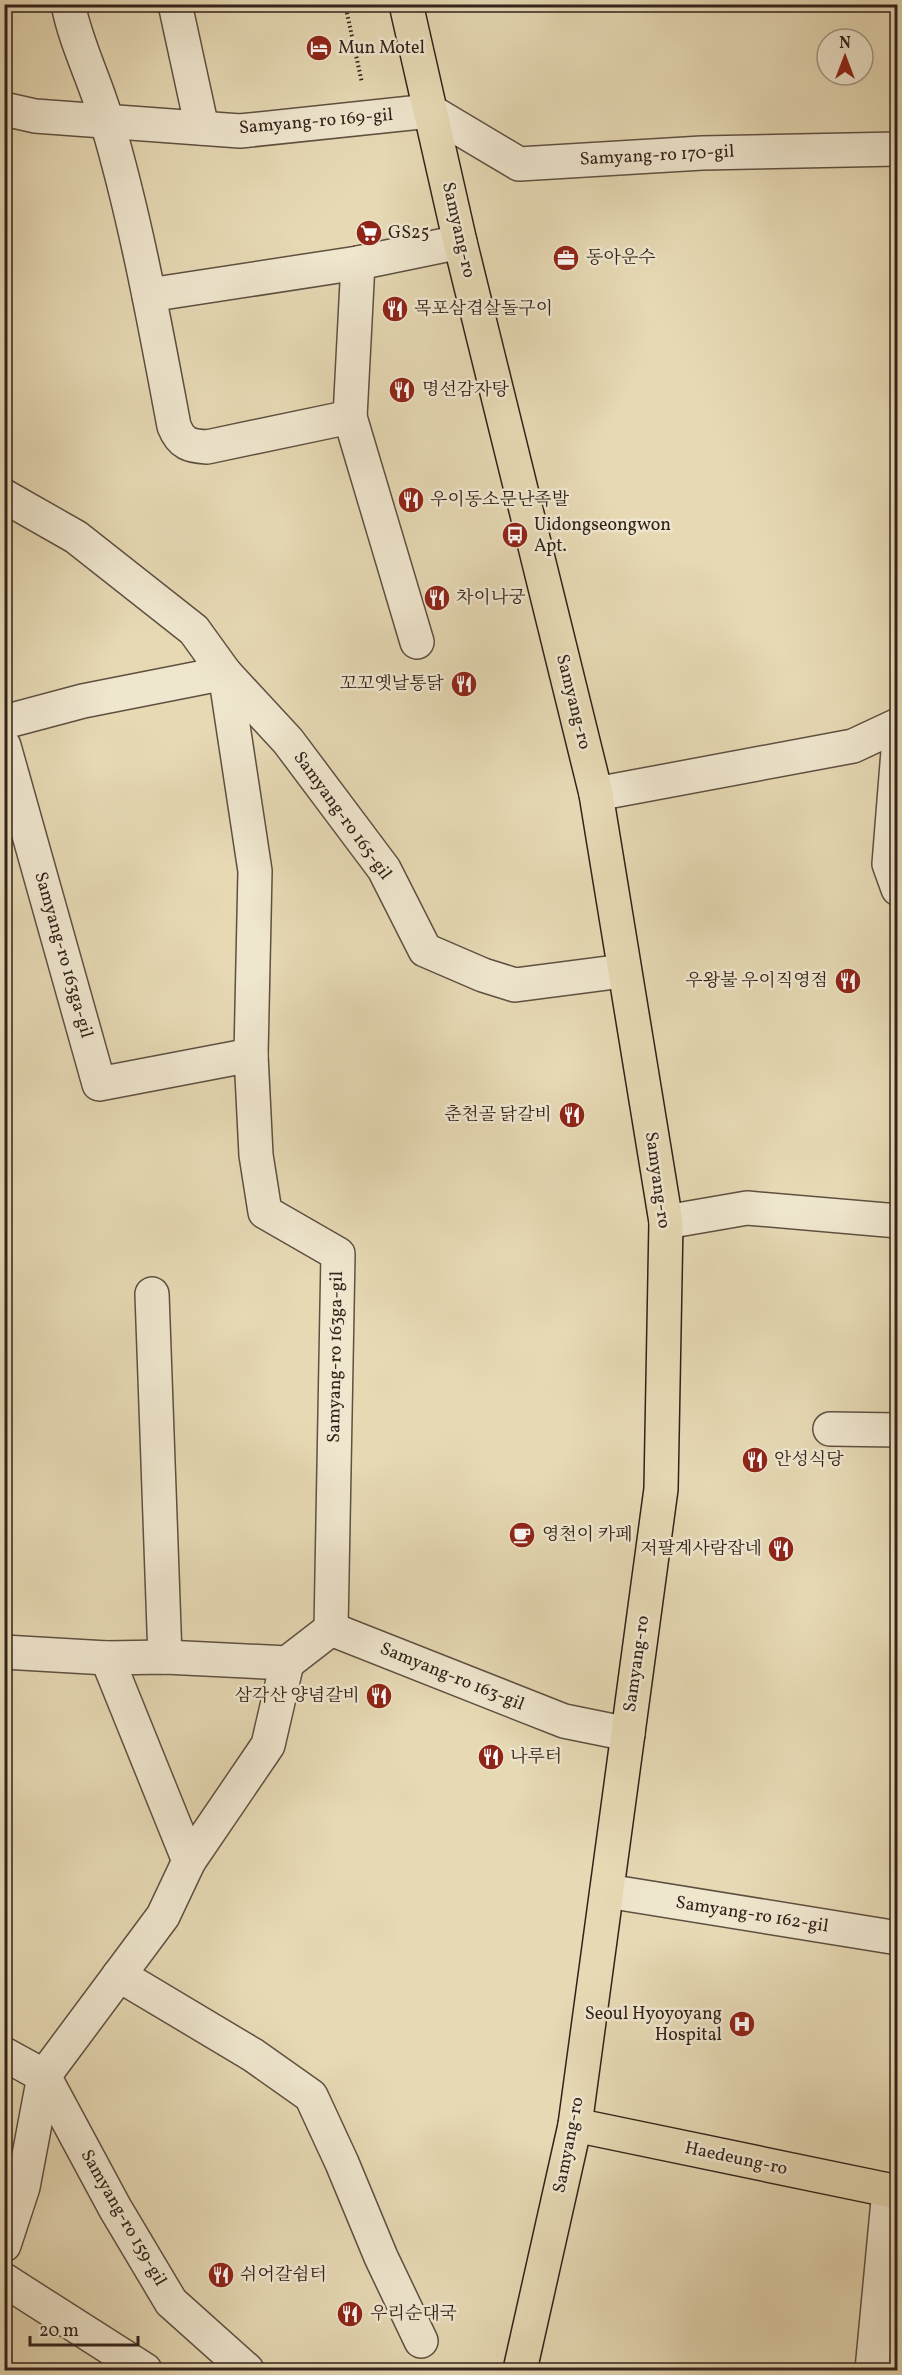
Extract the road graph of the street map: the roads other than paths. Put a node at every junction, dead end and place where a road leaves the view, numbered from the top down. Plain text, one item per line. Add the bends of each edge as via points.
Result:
1 (68, 4) edge
2 (176, 4) edge
3 (406, 4) edge
4 (4, 109) edge
5 (430, 111) junction
6 (107, 121) junction
7 (202, 128) junction
8 (897, 149) edge
9 (460, 242) junction
10 (358, 263) junction
11 (149, 295) junction
12 (350, 417) junction
13 (4, 496) edge
14 (417, 642) dead end
15 (225, 673) junction
16 (4, 722) edge
17 (897, 725) edge
18 (4, 746) edge
19 (897, 751) edge
20 (596, 794) junction
21 (897, 889) edge
22 (623, 971) junction
23 (251, 1055) junction
24 (897, 1221) edge
25 (666, 1222) junction
26 (152, 1294) dead end
27 (830, 1429) dead end
28 (897, 1430) edge
29 (331, 1629) junction
30 (4, 1652) edge
31 (165, 1657) junction
32 (107, 1658) junction
33 (287, 1663) junction
34 (628, 1734) junction
35 (189, 1861) junction
36 (607, 1891) junction
37 (897, 1938) edge
38 (119, 1975) junction
39 (4, 2054) edge
40 (44, 2076) junction
41 (575, 2125) junction
42 (893, 2191) edge
43 (4, 2245) edge
44 (4, 2280) edge
45 (422, 2341) dead end
46 (145, 2370) edge
47 (247, 2370) edge
48 (520, 2370) edge
49 (872, 2370) edge

1 - 6 street
2 - 7 street
3 - 5 main road, Samyang-ro
4 - 6 street, Samyang-ro 169-gil via 35,116
5 - 7 street, Samyang-ro 169-gil via 240,131
5 - 8 street, Samyang-ro 170-gil via 519,164 702,153
5 - 9 main road, Samyang-ro
6 - 7 street, Samyang-ro 169-gil
6 - 11 street
9 - 10 street
9 - 20 main road, Samyang-ro
10 - 11 street
10 - 12 street
11 - 12 street via 174,426 178,437 190,446 207,447
12 - 14 street
13 - 15 street, Samyang-ro 165-gil via 76,537 194,630
15 - 16 street via 83,701
15 - 22 street, Samyang-ro 165-gil via 288,741 384,869 425,950 515,985
15 - 23 street, Samyang-ro 163ga-gil via 255,870
17 - 20 street via 853,746
18 - 23 street, Samyang-ro 163ga-gil via 99,1084
19 - 21 street via 889,864
20 - 22 main road, Samyang-ro
22 - 25 main road, Samyang-ro
23 - 29 street, Samyang-ro 163ga-gil via 256,1155 265,1212 338,1254
24 - 25 street via 747,1208
25 - 34 main road, Samyang-ro via 661,1489
26 - 31 street
27 - 28 street
29 - 33 street
29 - 34 street, Samyang-ro 163-gil via 564,1721
30 - 32 street
31 - 32 street
31 - 33 street
32 - 35 street
33 - 35 street via 268,1745
34 - 36 main road, Samyang-ro
35 - 38 street via 163,1916
36 - 37 street, Samyang-ro 162-gil
36 - 41 main road, Samyang-ro
38 - 40 street
38 - 45 street via 253,2055 311,2096
39 - 40 street
40 - 43 street via 23,2187
40 - 47 street, Samyang-ro 159-gil via 171,2302
41 - 42 main road, Haedeung-ro
41 - 48 main road, Samyang-ro
42 - 49 street
44 - 46 street

